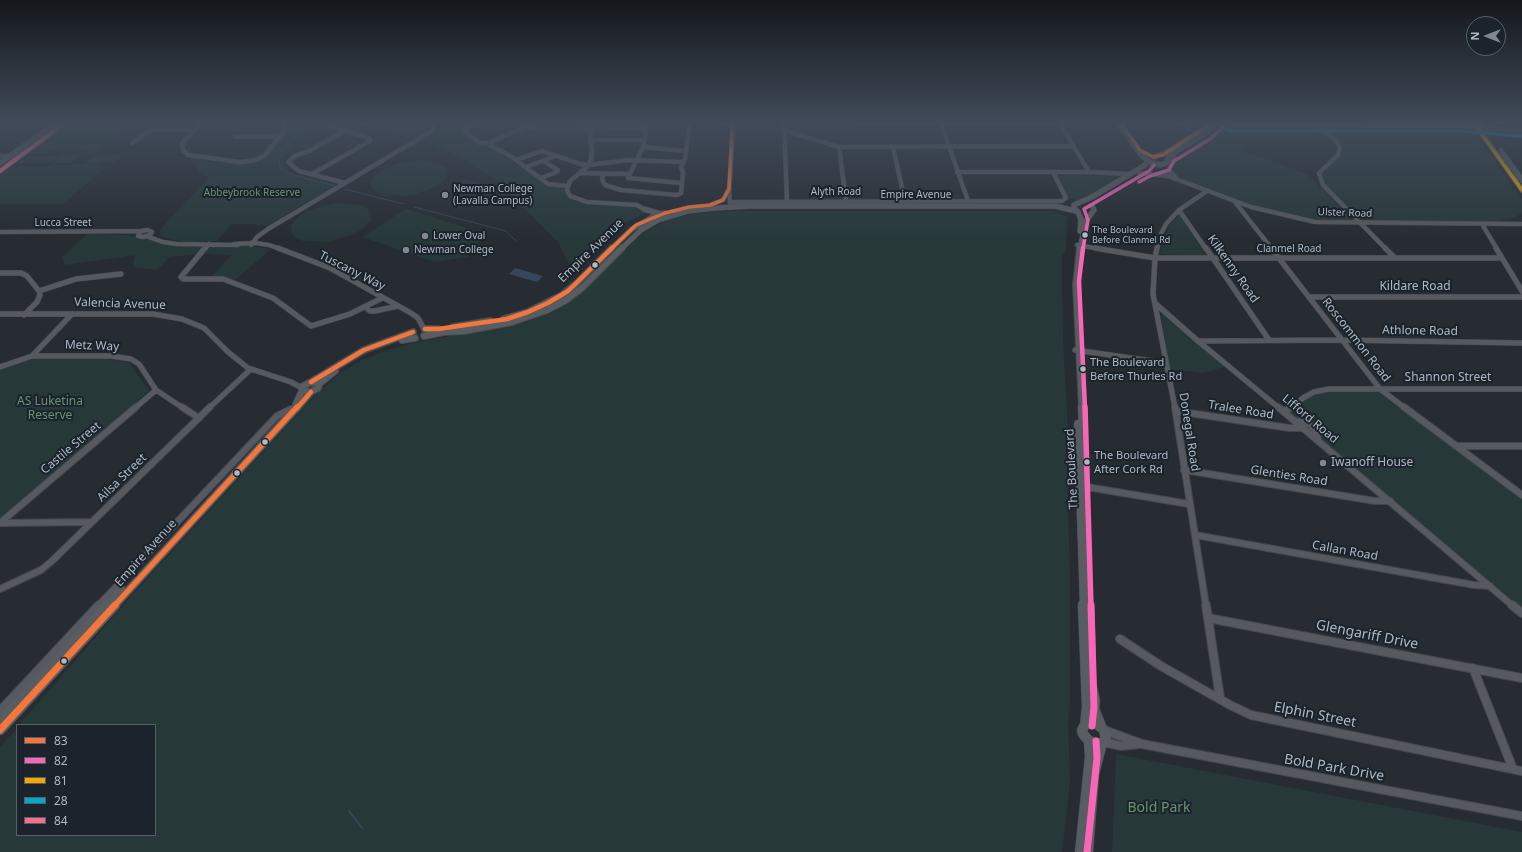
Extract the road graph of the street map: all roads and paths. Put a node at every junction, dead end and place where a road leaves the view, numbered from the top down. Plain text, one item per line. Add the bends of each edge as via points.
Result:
1 (1148, 161) edge
2 (1166, 161) edge
3 (12, 162) edge
4 (288, 162) edge
5 (334, 162) edge
6 (380, 162) edge
7 (519, 162) edge
8 (541, 162) edge
9 (544, 162) edge
10 (573, 162) edge
11 (590, 162) edge
12 (619, 162) edge
13 (634, 162) edge
14 (678, 162) edge
15 (684, 162) joint
16 (730, 162) edge
17 (785, 162) edge
18 (841, 162) edge
19 (896, 162) edge
20 (953, 162) edge
21 (1083, 162) edge
22 (1150, 162) edge
23 (1172, 162) edge
24 (1330, 162) edge
25 (1503, 162) edge
26 (1508, 162) edge
27 (589, 165) junction
28 (1159, 165) junction
29 (526, 167) junction
30 (0, 171) edge
31 (957, 172) junction
32 (1053, 172) junction
33 (1089, 172) junction
34 (580, 173) junction
35 (1139, 173) junction
36 (312, 174) junction
37 (603, 174) junction
38 (629, 174) junction
39 (1130, 174) junction
40 (1513, 176) junction
41 (541, 178) junction
42 (1521, 178) edge
43 (1179, 180) junction
44 (345, 183) junction
45 (681, 183) junction
46 (568, 186) junction
47 (729, 189) junction
48 (1522, 190) edge
49 (1207, 191) junction
50 (846, 201) junction
51 (905, 201) junction
52 (968, 201) junction
53 (787, 202) junction
54 (1235, 202) junction
55 (1077, 204) junction
56 (710, 205) junction
57 (730, 205) junction
58 (1055, 206) junction
59 (1092, 209) junction
60 (1179, 210) junction
61 (1077, 211) junction
62 (662, 214) junction
63 (651, 215) junction
64 (1520, 223) edge
65 (1361, 224) junction
66 (1482, 224) junction
67 (0, 232) edge
68 (139, 233) junction
69 (152, 233) junction
70 (146, 236) junction
71 (157, 240) junction
72 (209, 244) junction
73 (254, 244) junction
74 (1078, 246) junction
75 (1155, 258) junction
76 (1213, 258) junction
77 (1278, 258) junction
78 (1395, 258) junction
79 (1502, 258) junction
80 (0, 273) edge
81 (121, 274) dead end
82 (39, 291) junction
83 (1522, 291) edge
84 (1309, 297) junction
85 (1522, 297) edge
86 (382, 298) junction
87 (1156, 304) junction
88 (398, 306) junction
89 (366, 307) junction
90 (0, 314) edge
91 (72, 314) junction
92 (24, 315) junction
93 (419, 322) junction
94 (424, 332) junction
95 (415, 333) junction
96 (1269, 340) junction
97 (1342, 340) junction
98 (1198, 341) junction
99 (1522, 343) edge
100 (1077, 351) junction
101 (32, 356) junction
102 (1166, 363) junction
103 (0, 367) edge
104 (251, 369) junction
105 (319, 384) junction
106 (305, 386) junction
107 (1522, 389) edge
108 (156, 390) junction
109 (1380, 390) junction
110 (311, 392) junction
111 (1176, 411) junction
112 (1283, 411) junction
113 (199, 418) junction
114 (1294, 421) junction
115 (1303, 428) junction
116 (1319, 442) junction
117 (1456, 446) junction
118 (1522, 446) edge
119 (1184, 470) junction
120 (1083, 486) junction
121 (1522, 495) edge
122 (1390, 500) junction
123 (1189, 504) junction
124 (92, 522) junction
125 (0, 523) edge
126 (183, 523) junction
127 (1195, 535) junction
128 (1490, 586) junction
129 (0, 589) edge
130 (1522, 613) edge
131 (1208, 618) junction
132 (1120, 639) dead end
133 (1473, 668) junction
134 (1522, 678) edge
135 (1220, 698) junction
136 (0, 712) edge
137 (0, 722) edge
138 (1085, 725) junction
139 (1102, 728) junction
140 (0, 730) edge
141 (1089, 741) junction
142 (1102, 743) junction
143 (1142, 744) junction
144 (1513, 769) junction
145 (1522, 771) edge
146 (1522, 816) edge
147 (1080, 852) edge
148 (1088, 852) edge

1 - 39 main road
2 - 28 main road, The Boulevard
3 - 30 main road
4 - 36 street via 295,169
5 - 36 street
6 - 44 street
7 - 29 street
8 - 29 street
9 - 41 street via 558,170
10 - 27 street
11 - 27 street
12 - 27 street
13 - 38 street
14 - 15 street
15 - 45 street
16 - 47 street
17 - 53 street
18 - 50 street
19 - 51 street
20 - 31 street
21 - 33 street
22 - 28 main road
23 - 43 street via 1169,170
24 - 65 street via 1319,173 1320,179
25 - 40 main road
26 - 42 main road
27 - 34 street
28 - 35 main road, The Boulevard
29 - 41 street
31 - 32 street
31 - 52 street
32 - 33 street
32 - 52 street, Alyth Road via 1066,198 1062,201
33 - 39 street
34 - 37 street
34 - 46 street
35 - 43 street, Ulster Road via 1161,174
35 - 59 main road, The Boulevard via 1094,200
36 - 44 street
37 - 38 street
37 - 45 street via 605,185 621,190 678,195 681,193
38 - 45 street via 628,178 632,180
39 - 55 main road
40 - 42 street
40 - 48 main road
41 - 46 street via 553,185
43 - 49 street, Ulster Road
44 - 73 street via 268,229
46 - 63 street via 570,196 579,200 637,205
47 - 56 street via 723,200
47 - 57 street
49 - 54 street, Ulster Road
49 - 60 street, Donegal Road
50 - 51 street, Alyth Road
50 - 53 street, Alyth Road
51 - 52 street, Alyth Road
53 - 57 street, Alyth Road
54 - 65 street, Ulster Road via 1315,222
54 - 77 street, Roscommon Road
55 - 58 main road, Empire Avenue
55 - 59 main road
55 - 61 main road, The Boulevard via 1074,208
56 - 57 main road, Empire Avenue
56 - 62 main road, Empire Avenue via 688,207
57 - 58 main road, Empire Avenue
57 - 63 main road, Empire Avenue
58 - 61 main road, Empire Avenue
59 - 61 main road, Empire Avenue
59 - 74 main road, The Boulevard
60 - 75 street, Donegal Road via 1161,234
60 - 76 street, Kilkenny Road
61 - 74 main road, The Boulevard via 1081,217
62 - 63 main road
62 - 63 main road, Empire Avenue
63 - 94 main road, Empire Avenue via 624,236 562,296 528,312 507,318
63 - 94 main road, Empire Avenue via 641,230 583,287 548,310 512,322 471,330
64 - 66 street, Ulster Road
65 - 66 street, Ulster Road
65 - 78 street
66 - 79 street
67 - 68 street, Lucca Street
68 - 69 street via 151,230
68 - 70 street, Tuscany Way via 139,236
69 - 70 street
69 - 71 street
70 - 71 street, Tuscany Way
71 - 72 street, Tuscany Way via 177,244
72 - 73 street, Tuscany Way
72 - 89 street via 181,277 182,279 223,279 273,298 311,326
73 - 86 street, Tuscany Way via 272,247 330,268
74 - 75 street, Clanmel Road
74 - 100 main road, The Boulevard
75 - 76 street, Clanmel Road
75 - 87 street, Donegal Road via 1153,294
76 - 77 street, Clanmel Road
76 - 96 street, Kilkenny Road
77 - 78 street, Clanmel Road
77 - 84 street, Roscommon Road
78 - 79 street, Clanmel Road
79 - 83 street
80 - 82 street via 21,273 27,276
81 - 82 street via 76,279
82 - 92 street via 37,302
84 - 85 street, Kildare Road
84 - 97 street, Roscommon Road
86 - 88 street, Tuscany Way
86 - 89 street
87 - 98 street, Lifford Road
87 - 102 street, Donegal Road
88 - 89 street via 375,311 370,311
88 - 93 street, Tuscany Way via 418,318
90 - 92 street, Valencia Avenue
91 - 92 street, Valencia Avenue
91 - 101 street
91 - 104 street, Valencia Avenue via 153,314 182,319 204,328 228,352
93 - 94 street, Tuscany Way
93 - 95 street
94 - 95 main road
95 - 105 main road via 368,352
95 - 106 main road via 364,350
96 - 97 street, Athlone Road
96 - 98 street, Athlone Road
97 - 99 street, Athlone Road
97 - 109 street, Roscommon Road
98 - 112 street, Lifford Road
100 - 102 street
100 - 120 main road, The Boulevard
101 - 103 street
101 - 108 street, Metz Way via 111,356 131,359 139,364
102 - 111 street, Donegal Road
104 - 106 street, Valencia Avenue
104 - 113 street, Ailsa Street
105 - 106 main road
105 - 110 main road, Empire Avenue via 318,388
106 - 110 main road
106 - 126 main road, Empire Avenue via 292,409
107 - 109 street, Shannon Street
108 - 113 street, Metz Way
108 - 125 street, Castile Street
109 - 112 street, Shannon Street via 1329,389 1314,392
109 - 117 street, Roscommon Road
110 - 126 main road, Empire Avenue
111 - 115 street, Tralee Road
111 - 119 street, Donegal Road
112 - 114 street, Lifford Road
113 - 124 street, Ailsa Street
114 - 115 street, Lifford Road
114 - 116 street via 1309,424 1317,434
115 - 116 street, Lifford Road
116 - 122 street, Lifford Road
117 - 118 street
117 - 121 street, Roscommon Road
119 - 122 street, Glenties Road via 1376,501
119 - 123 street, Donegal Road
120 - 123 street
120 - 138 main road, The Boulevard via 1084,677 1087,707
120 - 139 main road, The Boulevard via 1091,683 1094,709
122 - 128 street, Lifford Road
123 - 127 street, Donegal Road
124 - 125 street
124 - 129 street, Ailsa Street via 41,570
126 - 136 street
126 - 137 main road, Empire Avenue
126 - 140 main road, Empire Avenue
127 - 128 street, Callan Road
127 - 131 street, Donegal Road
128 - 130 street, Lifford Road
131 - 133 street, Glengariff Drive
131 - 135 street, Donegal Road
132 - 135 street, Elphin Street via 1161,666
133 - 134 street, Glengariff Drive
133 - 144 street
135 - 144 street, Elphin Street via 1241,711 1262,718
138 - 139 main road via 1092,723
138 - 141 main road, The Boulevard via 1083,734
139 - 142 main road, The Boulevard via 1106,739
139 - 143 street, Bold Park Drive
141 - 142 main road
141 - 147 main road, The Boulevard via 1090,757
142 - 143 street, Bold Park Drive via 1121,746
142 - 148 main road, The Boulevard via 1094,774
143 - 146 street, Bold Park Drive
144 - 145 street, Elphin Street

